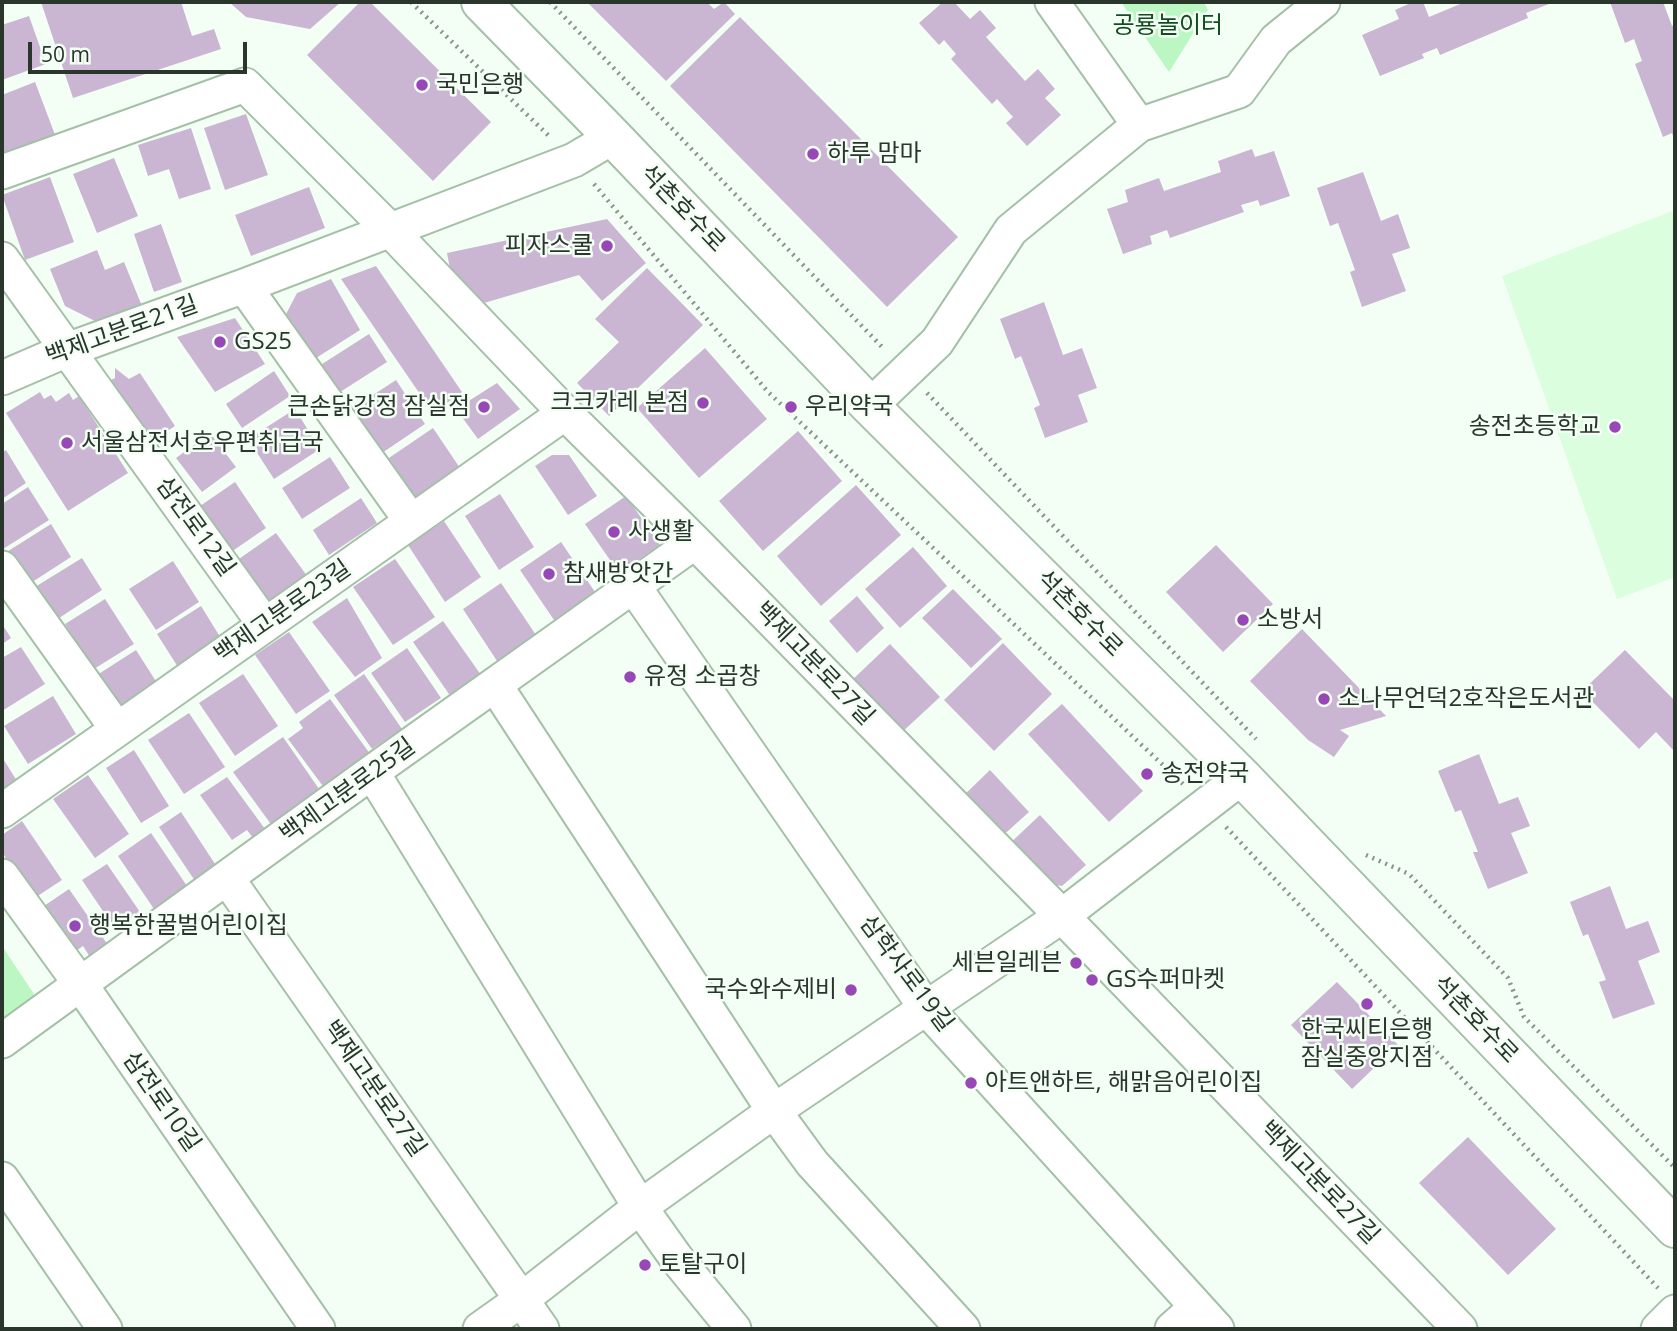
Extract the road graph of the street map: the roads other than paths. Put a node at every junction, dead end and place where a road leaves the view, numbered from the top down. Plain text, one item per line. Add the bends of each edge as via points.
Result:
1 (481, 2) edge
2 (1052, 2) edge
3 (1323, 2) edge
4 (1139, 125) junction
5 (613, 137) junction
6 (2, 172) edge
7 (389, 229) junction
8 (2, 258) edge
9 (244, 286) junction
10 (67, 350) junction
11 (2, 378) edge
12 (870, 406) junction
13 (565, 413) junction
14 (411, 521) junction
15 (695, 542) junction
16 (2, 568) edge
17 (634, 587) junction
18 (265, 625) junction
19 (495, 685) junction
20 (117, 729) junction
21 (372, 772) junction
22 (1242, 777) junction
23 (2, 811) edge
24 (2, 876) edge
25 (227, 878) junction
26 (1062, 916) junction
27 (81, 985) junction
28 (926, 1008) junction
29 (2, 1041) edge
30 (774, 1111) junction
31 (2, 1179) edge
32 (640, 1206) junction
33 (1675, 1228) edge
34 (521, 1300) junction
35 (1671, 1304) edge
36 (1207, 1318) edge
37 (106, 1329) edge
38 (318, 1329) edge
39 (480, 1329) edge
40 (542, 1329) edge
41 (734, 1329) edge
42 (963, 1329) edge
43 (1172, 1329) edge
44 (1460, 1329) edge
45 (1658, 1329) edge

1 - 5 street, 석촌호수로
2 - 4 street
3 - 4 street via 1276,40 1239,91
4 - 12 street via 1011,230 937,342
5 - 7 street, 백제고분로21길 via 574,160
5 - 12 street, 석촌호수로
6 - 7 street via 245,85
7 - 9 street, 백제고분로21길
7 - 13 street
8 - 10 street, 삼전로12길
9 - 10 street, 백제고분로21길
9 - 14 street
10 - 11 street, 백제고분로21길
10 - 18 street, 삼전로12길
12 - 22 street, 석촌호수로
13 - 14 street, 백제고분로23길
13 - 15 street, 백제고분로27길
14 - 18 street, 백제고분로23길
15 - 17 street, 백제고분로25길
15 - 26 street, 백제고분로27길
16 - 20 street
17 - 19 street, 백제고분로25길
17 - 28 street, 삼학사로19길
18 - 20 street, 백제고분로23길
19 - 21 street, 백제고분로25길
19 - 30 street
20 - 23 street, 백제고분로23길
21 - 25 street, 백제고분로25길
21 - 32 street
22 - 26 street
22 - 33 street, 석촌호수로
24 - 27 street, 삼전로10길
25 - 27 street, 백제고분로25길
25 - 34 street, 백제고분로27길
26 - 28 street
26 - 44 street, 백제고분로27길
27 - 29 street, 백제고분로25길
27 - 38 street, 삼전로10길
28 - 30 street
28 - 36 street, 삼학사로19길
30 - 32 street
30 - 42 street via 812,1163
31 - 37 street
32 - 34 street
32 - 41 street
34 - 39 street
34 - 40 street, 백제고분로27길
35 - 45 street
36 - 43 street

